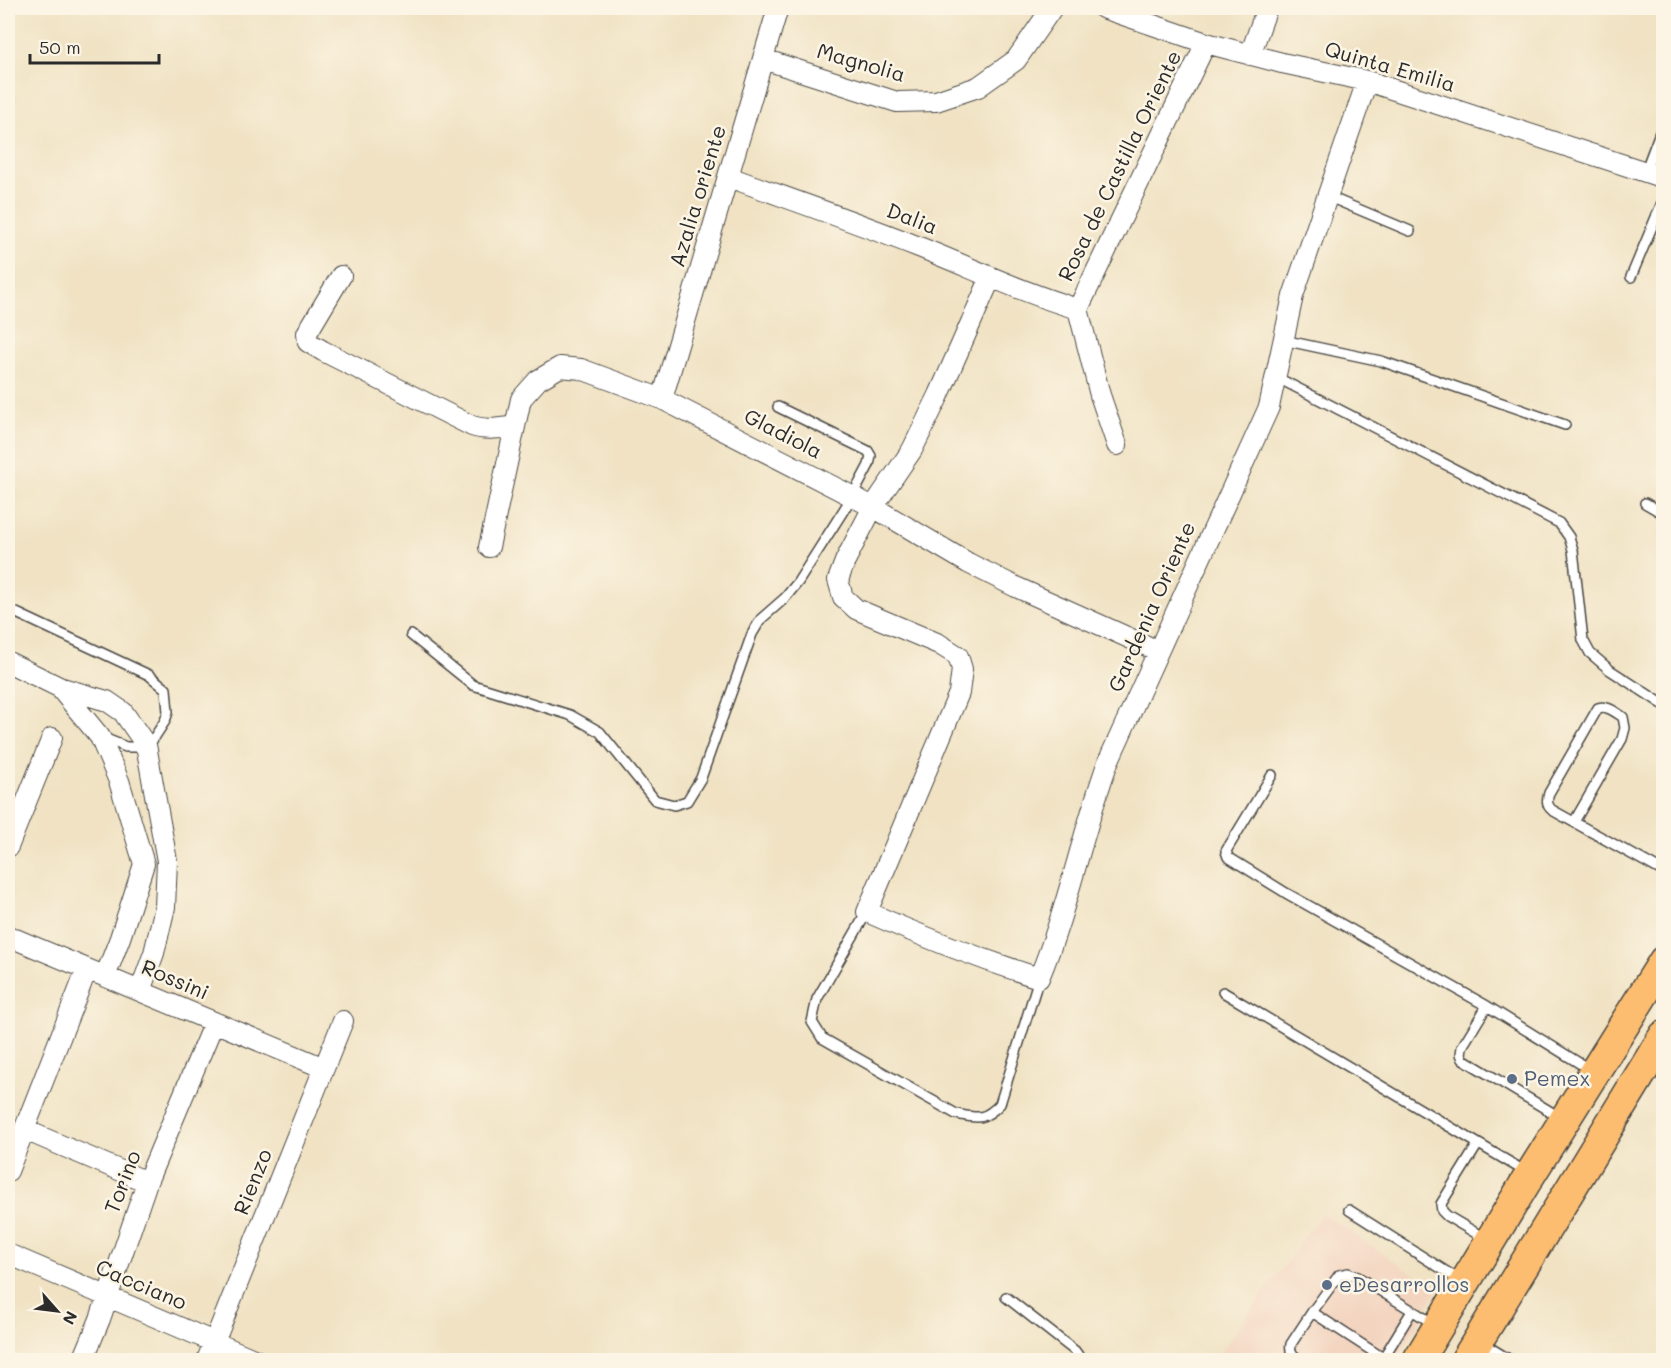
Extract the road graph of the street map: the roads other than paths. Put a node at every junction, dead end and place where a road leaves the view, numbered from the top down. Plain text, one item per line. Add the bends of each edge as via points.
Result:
1 (778, 8) edge
2 (1052, 8) edge
3 (1103, 8) edge
4 (1267, 8) edge
5 (1206, 43) junction
6 (1250, 55) junction
7 (763, 59) junction
8 (1367, 81) junction
9 (1664, 123) edge
10 (1654, 175) edge
11 (729, 177) junction
12 (1327, 196) junction
13 (1664, 198) edge
14 (1410, 231) dead end
15 (341, 276) dead end
16 (991, 277) junction
17 (1630, 277) dead end
18 (1078, 309) junction
19 (1283, 340) junction
20 (1275, 376) junction
21 (662, 399) junction
22 (778, 407) dead end
23 (1565, 425) dead end
24 (515, 426) junction
25 (1118, 445) dead end
26 (852, 496) junction
27 (1645, 503) dead end
28 (873, 507) junction
29 (1664, 514) edge
30 (489, 547) dead end
31 (8, 609) edge
32 (411, 635) dead end
33 (1158, 651) junction
34 (8, 662) edge
35 (59, 687) junction
36 (1664, 705) edge
37 (100, 737) junction
38 (52, 738) dead end
39 (146, 745) junction
40 (1272, 775) dead end
41 (1574, 822) junction
42 (8, 847) edge
43 (167, 861) junction
44 (144, 864) junction
45 (1664, 872) edge
46 (867, 912) junction
47 (8, 936) edge
48 (1661, 967) edge
49 (96, 973) junction
50 (1039, 978) junction
51 (140, 991) junction
52 (1222, 992) dead end
53 (1486, 1006) junction
54 (343, 1021) dead end
55 (214, 1022) junction
56 (1664, 1036) edge
57 (324, 1068) junction
58 (1594, 1072) junction
59 (1565, 1120) junction
60 (25, 1130) junction
61 (1478, 1144) junction
62 (8, 1171) edge
63 (1530, 1175) junction
64 (147, 1182) junction
65 (1349, 1210) dead end
66 (1491, 1241) junction
67 (8, 1254) edge
68 (1465, 1283) junction
69 (107, 1296) junction
70 (1006, 1297) dead end
71 (1412, 1311) junction
72 (1312, 1312) junction
73 (1439, 1326) junction
74 (211, 1351) edge
75 (1472, 1351) edge
76 (1382, 1359) edge
77 (83, 1360) edge
78 (256, 1360) edge
79 (1080, 1360) edge
80 (1300, 1360) edge
81 (1418, 1360) edge
82 (1510, 1360) edge

1 - 7 street, Azalia oriente
2 - 7 street, Magnolia via 1016,60 978,87 936,101 897,102
3 - 5 street, Quinta Emilia
4 - 6 street
5 - 6 street, Quinta Emilia
5 - 18 street, Rosa de Castilla Oriente
6 - 8 street, Quinta Emilia
7 - 11 street, Azalia oriente
8 - 10 street, Quinta Emilia
8 - 12 street, Gardenia Oriente
9 - 10 lane
11 - 16 street, Dalia
11 - 21 street, Azalia oriente
12 - 14 lane
12 - 19 street, Gardenia Oriente via 1293,296
13 - 17 lane
15 - 24 street via 307,333 308,342 472,426
16 - 18 street, Dalia
16 - 28 street via 912,450
18 - 25 street via 1100,395
19 - 20 street, Gardenia Oriente
19 - 23 lane via 1381,361
20 - 33 street, Gardenia Oriente via 1269,407
20 - 36 lane via 1559,523 1573,550 1583,640 1590,653
21 - 24 street, Gladiola via 581,369 560,367 538,380 521,399
21 - 26 street, Gladiola
22 - 26 lane via 868,452 869,465
24 - 30 street, Gladiola
26 - 28 street, Gladiola
26 - 32 lane via 798,582 761,619 752,634 701,778 687,801 674,805 655,800 600,732 570,715 473,686
27 - 29 lane
28 - 33 street, Gladiola via 1006,582
28 - 46 street via 838,580 843,597 856,609 939,644 958,656 962,669 959,693
31 - 39 lane via 149,675 166,689 168,712
33 - 50 street, Gardenia Oriente via 1095,797
34 - 35 street
35 - 37 street
35 - 39 street via 107,701 123,712
37 - 39 lane via 126,747
37 - 44 street via 119,781
38 - 42 street
39 - 43 street
40 - 53 lane via 1226,851 1228,857
41 - 41 lane via 1625,728 1623,717 1602,707 1547,801 1549,807
41 - 45 lane
43 - 44 street
43 - 51 street via 165,907
44 - 49 street via 120,938
46 - 50 street via 994,964
46 - 50 lane via 817,999 812,1022 822,1038 956,1114 976,1118 991,1114 1000,1104
47 - 49 street, Rossini
48 - 58 main road
49 - 51 street, Rossini
49 - 60 street
51 - 55 street, Rossini
52 - 61 lane
53 - 58 lane
53 - 59 lane via 1462,1047 1463,1059
54 - 57 street, Rienzo
55 - 57 street, Rossini
55 - 64 street, Torino
56 - 75 main road
57 - 74 street, Rienzo
58 - 59 main road
59 - 63 main road
60 - 62 street
60 - 64 street
61 - 63 lane
61 - 66 lane via 1441,1204 1447,1216
63 - 66 main road
64 - 69 street, Torino
65 - 68 lane
66 - 68 main road
67 - 69 street, Cacciano
68 - 73 main road
69 - 74 street, Cacciano
69 - 77 street, Torino
70 - 79 lane via 1075,1351
71 - 72 lane via 1348,1273 1339,1275
71 - 73 lane
71 - 76 lane
72 - 76 lane
72 - 80 lane via 1291,1344 1292,1355
73 - 81 main road
74 - 78 street, Cacciano
75 - 82 lane

